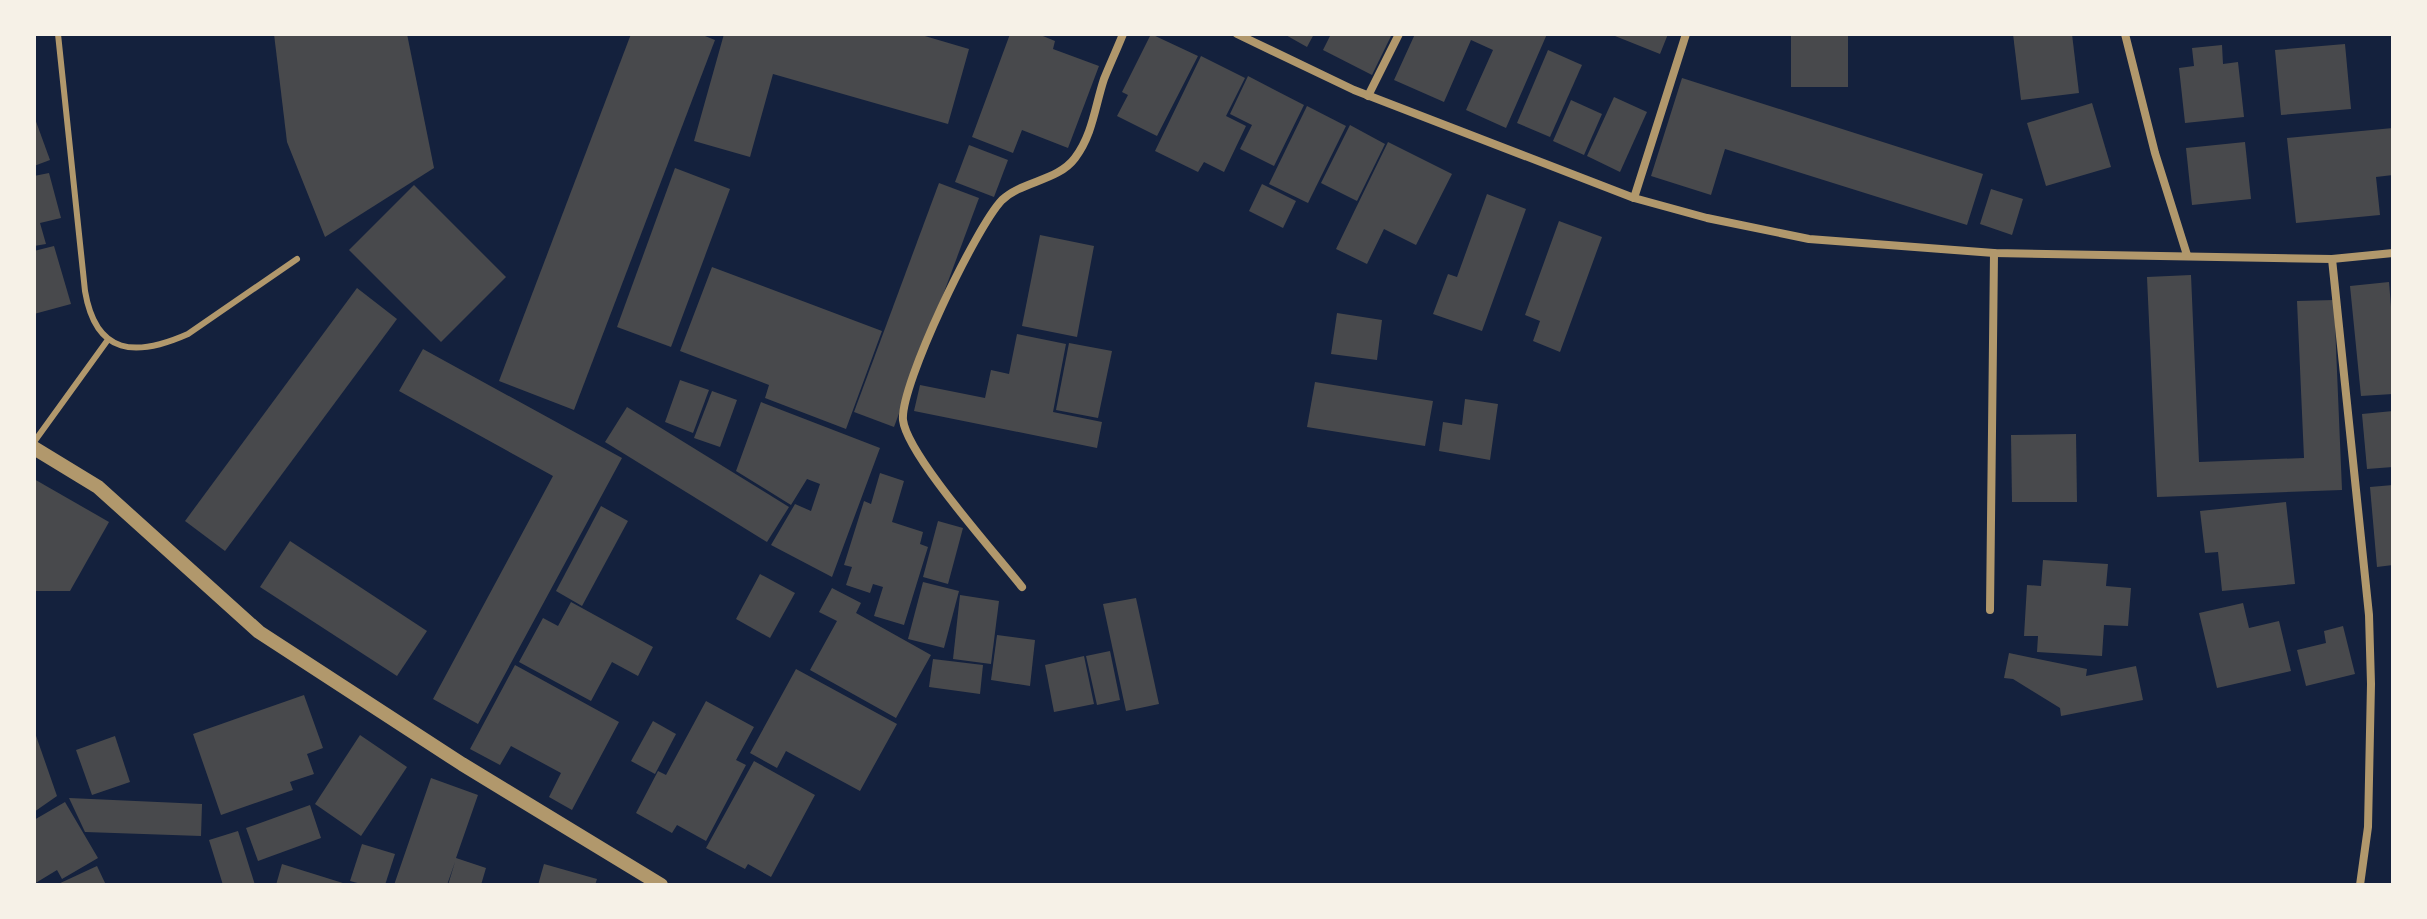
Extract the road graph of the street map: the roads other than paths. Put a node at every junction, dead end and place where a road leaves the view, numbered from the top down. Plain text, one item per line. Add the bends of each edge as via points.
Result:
1 (58, 34) edge
2 (1123, 34) edge
3 (1237, 34) edge
4 (1399, 34) edge
5 (1686, 34) edge
6 (2125, 34) edge
7 (1368, 96) junction
8 (1634, 198) junction
9 (1994, 253) junction
10 (2393, 253) edge
11 (2187, 255) junction
12 (297, 259) dead end
13 (2332, 259) junction
14 (107, 341) junction
15 (34, 445) edge
16 (1022, 587) dead end
17 (1990, 610) dead end
18 (661, 885) edge
19 (2360, 885) edge

1 - 14 lane via 85,291 95,324
2 - 16 street via 1092,125 1072,162 1005,198 988,218 947,292 903,419 914,451
3 - 7 street
4 - 7 street
5 - 8 street
6 - 11 street
7 - 8 street
8 - 9 street via 1809,239
9 - 11 street
9 - 17 street
10 - 13 street
11 - 13 street
12 - 14 lane via 188,334 149,347
13 - 19 street via 2369,615 2368,827
14 - 15 lane
15 - 18 street via 98,487 259,632

